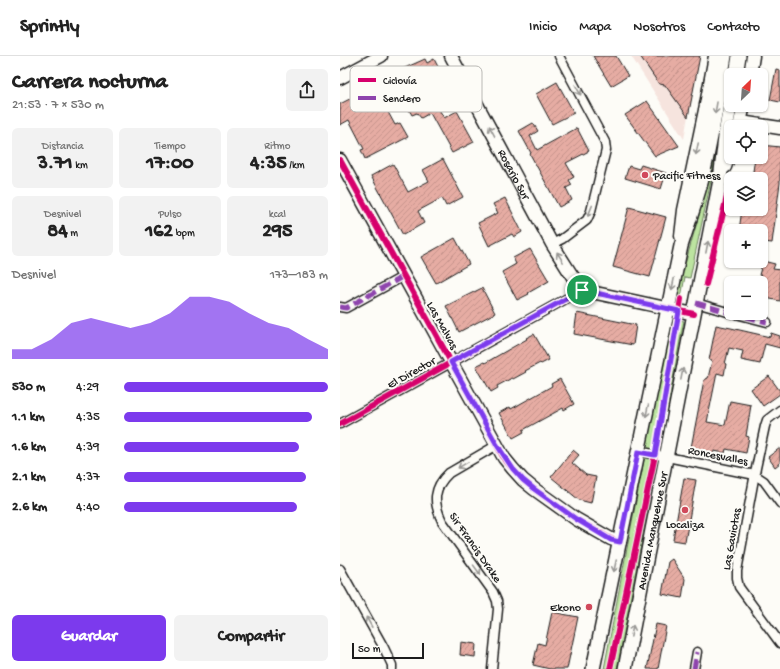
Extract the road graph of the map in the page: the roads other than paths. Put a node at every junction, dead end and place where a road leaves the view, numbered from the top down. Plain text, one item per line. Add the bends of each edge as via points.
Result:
1 (381, 56) edge
2 (451, 56) edge
3 (559, 56) edge
4 (715, 56) edge
5 (725, 56) edge
6 (739, 56) edge
7 (753, 56) edge
8 (362, 66) edge
9 (456, 66) edge
10 (737, 68) edge
11 (751, 68) edge
12 (350, 73) edge
13 (340, 78) edge
14 (481, 112) edge
15 (729, 112) edge
16 (768, 127) edge
17 (780, 128) edge
18 (340, 160) edge
19 (726, 164) edge
20 (720, 180) junction
21 (552, 244) junction
22 (681, 246) junction
23 (404, 276) junction
24 (582, 290) junction
25 (340, 307) edge
26 (668, 308) junction
27 (695, 309) junction
28 (724, 312) edge
29 (759, 320) edge
30 (767, 322) dead end
31 (451, 362) junction
32 (780, 410) edge
33 (340, 424) edge
34 (497, 445) junction
35 (638, 452) junction
36 (666, 457) junction
37 (755, 475) junction
38 (780, 503) edge
39 (620, 542) junction
40 (340, 569) edge
41 (780, 643) edge
42 (697, 652) dead end
43 (392, 669) edge
44 (492, 669) edge
45 (593, 669) edge
46 (625, 669) edge
47 (694, 669) edge

1 - 8 street
9 -> 2 street, Rosario Sur
3 -> 21 street via 605,142 606,150 587,220
4 -> 22 street via 684,210
5 -> 22 main road via 708,151
6 - 10 main road
7 - 11 street
12 - 13 street
21 -> 14 street, Rosario Sur
15 - 20 main road, Avenida Manquehue Sur
16 - 17 street
18 - 23 street, Las Malvas
19 - 20 street, Avenida Manquehue Sur
27 -> 20 main road, Avenida Manquehue Sur
24 -> 21 street, Rosario Sur
22 -> 26 main road
23 - 25 street via 346,308
23 - 31 street, Las Malvas
24 - 26 street
24 - 31 street, El Director
26 - 27 street
26 -> 35 main road
27 - 28 street
36 -> 27 main road, Avenida Manquehue Sur
29 - 30 street
31 - 33 street, El Director
31 - 34 street, Las Malvas
32 - 37 street, Las Gaviotas via 767,420
34 - 39 street, Las Malvas via 513,469 534,489 576,519 611,540
34 -> 44 street, Sir Francis Drake via 449,473 438,488 436,501 442,520 497,601
35 - 36 street, Roncesvalles
35 - 39 main road
36 - 37 street, Roncesvalles
46 -> 36 main road, Avenida Manquehue Sur
37 - 38 street, Roncesvalles via 764,481
37 - 41 street, Las Gaviotas via 736,578 739,587
39 -> 45 main road
43 -> 40 street via 384,648
42 - 47 street

